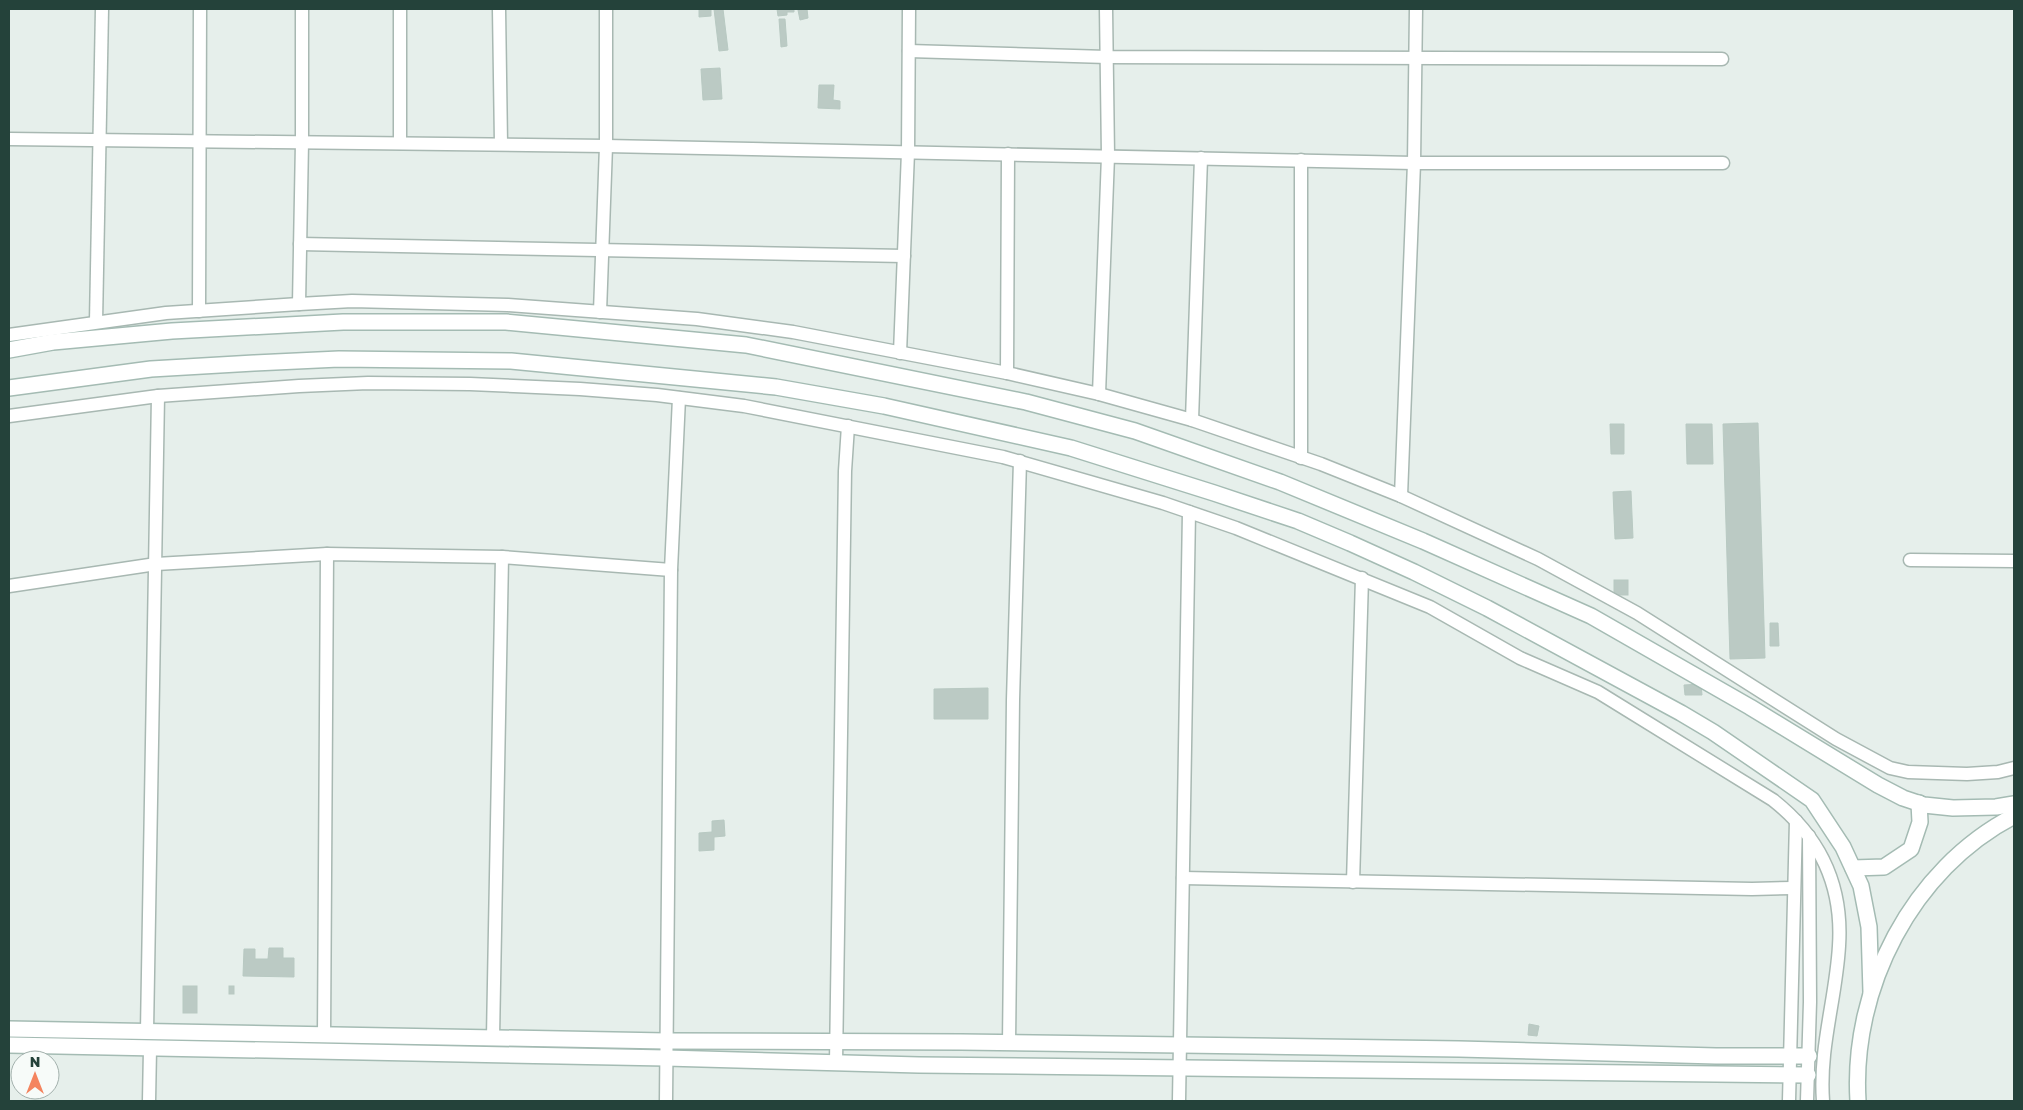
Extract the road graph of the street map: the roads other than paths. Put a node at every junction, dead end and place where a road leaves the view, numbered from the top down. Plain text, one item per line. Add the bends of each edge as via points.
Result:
1 (102, 9) edge
2 (200, 9) edge
3 (302, 9) edge
4 (400, 9) edge
5 (499, 9) edge
6 (606, 9) edge
7 (909, 9) edge
8 (1106, 9) edge
9 (1416, 9) edge
10 (909, 51) junction
11 (1106, 57) junction
12 (1415, 57) junction
13 (1722, 59) dead end
14 (9, 139) edge
15 (99, 140) junction
16 (200, 140) junction
17 (302, 142) junction
18 (400, 143) junction
19 (501, 144) junction
20 (606, 146) junction
21 (908, 152) junction
22 (1008, 154) junction
23 (1108, 156) junction
24 (1200, 158) junction
25 (1301, 160) junction
26 (1414, 163) junction
27 (1723, 163) dead end
28 (300, 244) junction
29 (602, 249) junction
30 (904, 256) junction
31 (299, 304) junction
32 (199, 311) junction
33 (600, 312) junction
34 (96, 322) junction
35 (9, 335) edge
36 (9, 350) edge
37 (900, 353) junction
38 (1007, 373) junction
39 (9, 388) edge
40 (1099, 394) junction
41 (158, 396) junction
42 (678, 398) junction
43 (9, 416) edge
44 (1192, 420) junction
45 (848, 426) junction
46 (1301, 458) junction
47 (1020, 461) junction
48 (1401, 496) junction
49 (1190, 512) junction
50 (327, 554) junction
51 (502, 557) junction
52 (1910, 560) dead end
53 (2014, 561) edge
54 (156, 564) junction
55 (671, 570) junction
56 (1362, 578) junction
57 (9, 586) edge
58 (2014, 768) edge
59 (1919, 803) junction
60 (2014, 804) edge
61 (2014, 816) edge
62 (1796, 821) junction
63 (1809, 836) junction
64 (1853, 868) junction
65 (1183, 878) junction
66 (1353, 882) junction
67 (1793, 888) junction
68 (1870, 992) junction
69 (9, 1029) edge
70 (147, 1031) junction
71 (324, 1035) junction
72 (493, 1037) junction
73 (666, 1041) junction
74 (836, 1042) junction
75 (1009, 1043) junction
76 (9, 1045) edge
77 (1180, 1046) junction
78 (150, 1049) junction
79 (1790, 1056) junction
80 (1809, 1056) junction
81 (666, 1058) junction
82 (836, 1062) junction
83 (1180, 1067) junction
84 (1790, 1075) junction
85 (1808, 1076) junction
86 (149, 1101) edge
87 (666, 1101) edge
88 (1179, 1101) edge
89 (1789, 1101) edge
90 (1807, 1101) edge
91 (1823, 1101) edge
92 (1858, 1101) edge

1 - 15 street
2 - 16 street
3 - 17 street
4 - 18 street
5 - 19 street
6 - 20 street
7 - 10 street
8 - 11 street
9 - 12 street
10 - 11 street
10 - 21 street
11 - 12 street
11 - 23 street
12 - 13 street
12 - 26 street
14 - 15 street
15 - 16 street
15 - 34 street
16 - 17 street
16 - 32 street
17 - 18 street
17 - 28 street
18 - 19 street
19 - 20 street
20 - 21 street
20 - 29 street
21 - 22 street
21 - 30 street
22 - 23 street
22 - 38 street
23 - 24 street
23 - 40 street
24 - 25 street
24 - 44 street
25 - 26 street
25 - 46 street
26 - 27 street
26 - 48 street
28 - 29 street
28 - 31 street
29 - 30 street
29 - 33 street
30 - 37 street
31 - 32 street
31 - 33 street via 352,301 508,305
32 - 34 street
33 - 37 street via 697,319 793,332
34 - 35 street
36 - 59 main road via 53,342 172,330 343,322 506,322 746,345 1026,402 1135,431 1271,479 1441,548 1591,616 1878,785
37 - 38 street
38 - 40 street
39 - 64 main road via 150,369 236,364 339,359 511,361 776,387 884,406 1071,448 1298,521 1414,572 1563,649 1713,732 1812,800
40 - 44 street
41 - 42 street via 299,386 452,384 580,389
41 - 43 street
41 - 54 street
42 - 45 street via 744,406
42 - 55 street
44 - 46 street
45 - 47 street
45 - 74 street
46 - 48 street
47 - 49 street
47 - 75 street
48 - 58 street via 1538,560 1637,613 1836,739 1890,768 1908,772 1967,774
49 - 56 street
49 - 65 street
50 - 51 street
50 - 54 street
50 - 71 street
51 - 55 street
51 - 72 street
52 - 53 street
54 - 57 street
54 - 70 street
55 - 73 street
56 - 62 street via 1430,607 1520,658 1598,692 1773,800
56 - 66 street
59 - 60 main road via 1953,808
59 - 64 main road via 1920,822 1911,849 1884,867
61 - 68 main road via 1956,857 1920,896 1891,942
62 - 63 street
62 - 67 street
63 - 80 street
63 - 91 street via 1827,865 1840,920 1840,947 1825,1040
64 - 68 main road via 1861,886 1869,927
65 - 66 street
65 - 77 street
66 - 67 street
67 - 79 street
68 - 92 main road via 1860,1036
69 - 70 main road
70 - 71 main road
71 - 72 main road
72 - 73 main road
73 - 74 main road
73 - 81 street
74 - 75 main road
74 - 82 street
75 - 77 main road
76 - 78 main road
77 - 79 main road
77 - 83 street
78 - 81 main road
78 - 86 street
79 - 80 main road
79 - 84 street
80 - 85 street
81 - 82 main road
81 - 87 street
82 - 83 main road
83 - 84 main road
83 - 88 street
84 - 85 main road
84 - 89 street
85 - 90 street

